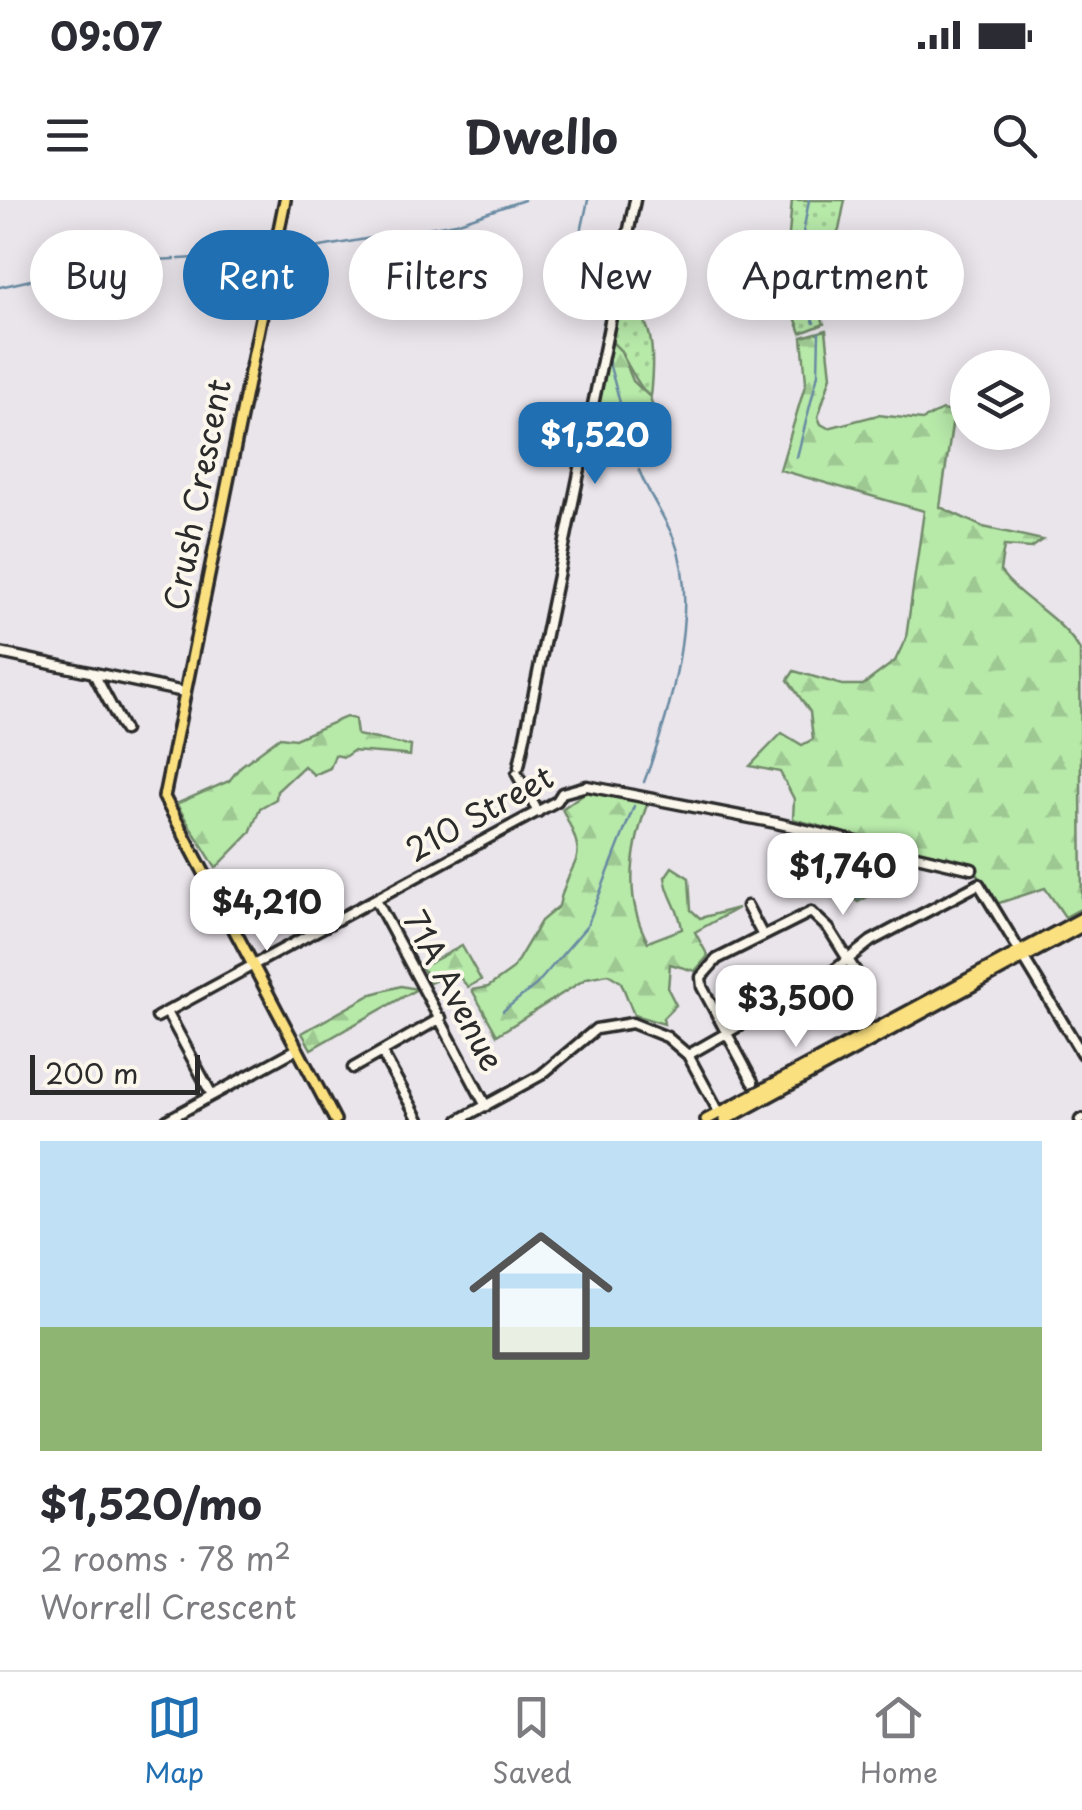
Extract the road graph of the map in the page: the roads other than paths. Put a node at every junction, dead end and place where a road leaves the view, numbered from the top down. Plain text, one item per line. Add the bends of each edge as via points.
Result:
1 (285, 200) edge
2 (635, 200) edge
3 (0, 653) edge
4 (94, 674) junction
5 (184, 692) junction
6 (124, 730) dead end
7 (538, 812) junction
8 (972, 868) dead end
9 (376, 900) junction
10 (746, 906) dead end
11 (1082, 918) edge
12 (1082, 926) edge
13 (762, 934) junction
14 (1023, 954) junction
15 (847, 960) junction
16 (252, 966) junction
17 (866, 988) dead end
18 (167, 1012) junction
19 (157, 1017) dead end
20 (441, 1018) junction
21 (725, 1030) junction
22 (296, 1049) junction
23 (382, 1053) junction
24 (1082, 1054) edge
25 (688, 1055) junction
26 (353, 1068) dead end
27 (754, 1082) dead end
28 (212, 1095) junction
29 (486, 1106) junction
30 (722, 1118) edge
31 (166, 1120) edge
32 (334, 1120) edge
33 (419, 1120) edge
34 (459, 1120) edge
35 (706, 1120) edge

1 - 5 main road, Crush Crescent
2 - 7 street via 518,770
3 - 4 street
4 - 5 street
4 - 6 street
5 - 16 main road, Crush Crescent via 164,801
7 - 8 street, 210 Street via 562,793 596,786
7 - 9 street, 210 Street
9 - 16 street, 210 Street
9 - 20 street, 71A Avenue
10 - 13 street
11 - 14 main road
12 - 14 main road
13 - 15 street via 810,912
13 - 21 street via 716,959 701,977
14 - 15 street via 979,884 871,940
14 - 24 street
14 - 30 main road
15 - 17 street
15 - 21 street
16 - 18 street, 210 Street
16 - 22 main road
18 - 19 street, 210 Street
18 - 28 street
20 - 23 street
20 - 29 street, 71A Avenue
21 - 25 street
21 - 27 street
22 - 28 street
22 - 32 main road
23 - 26 street
23 - 33 street
25 - 29 street via 666,1036 632,1024 596,1029 552,1067
25 - 30 street
28 - 31 street
29 - 34 street
30 - 35 main road

